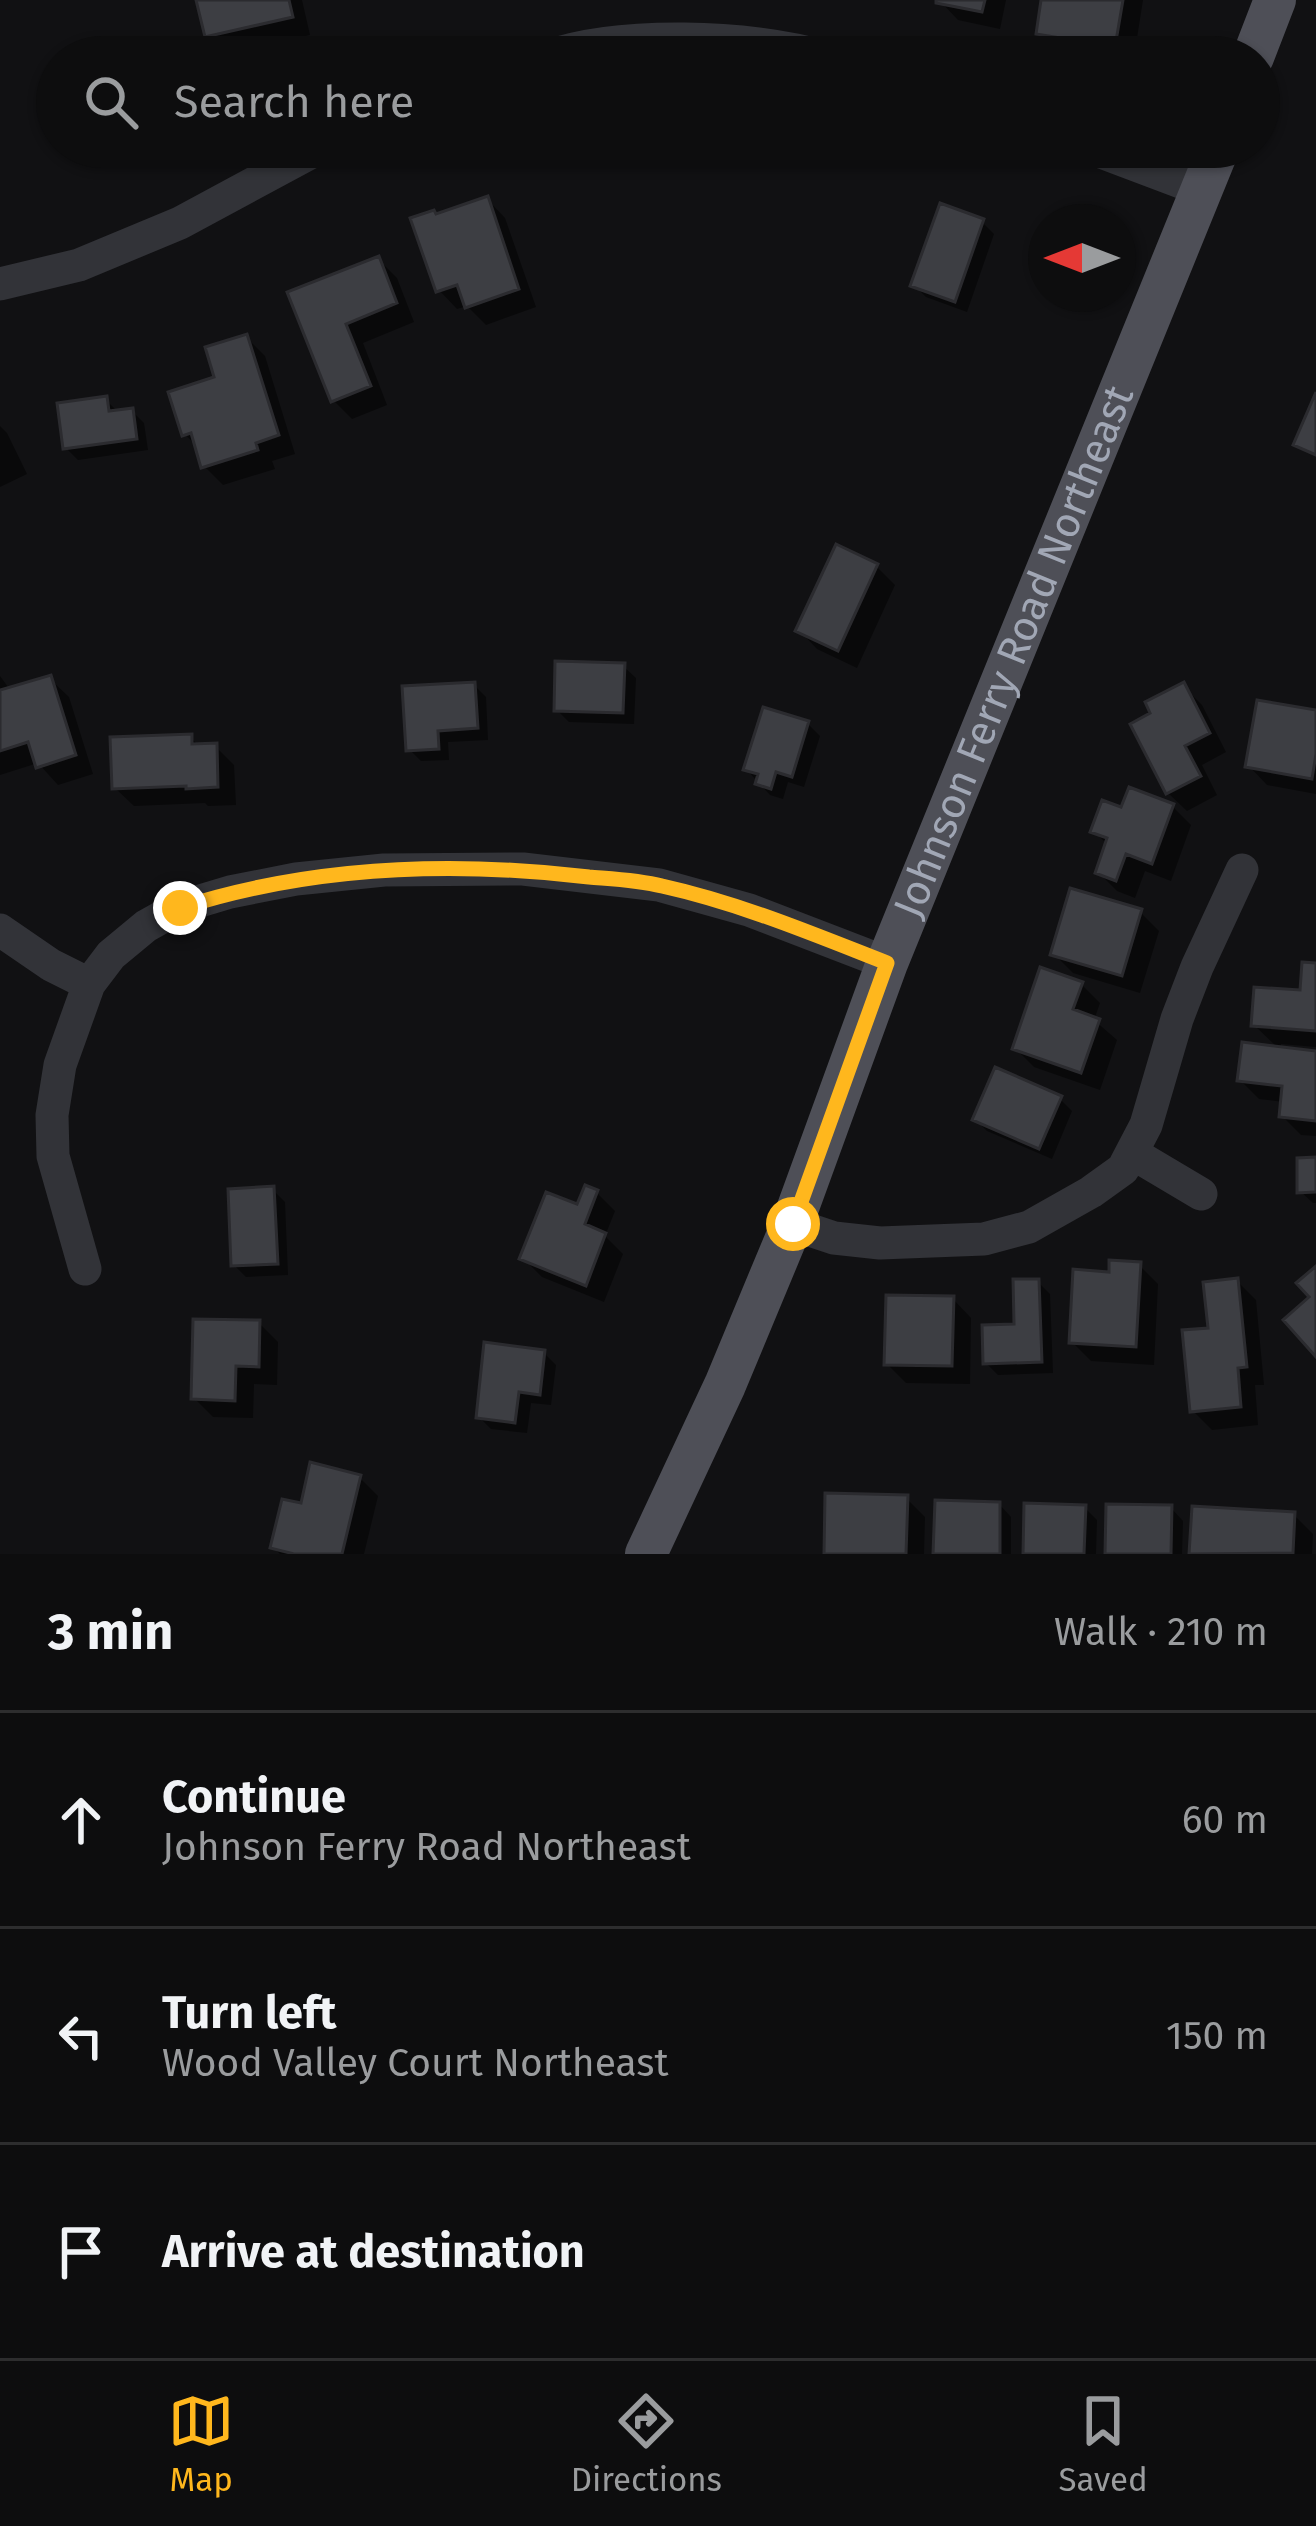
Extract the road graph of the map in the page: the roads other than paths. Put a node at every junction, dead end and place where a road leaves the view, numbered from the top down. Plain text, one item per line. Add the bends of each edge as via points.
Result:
1 (1275, 0) edge
2 (1261, 36) edge
3 (282, 168) edge
4 (1144, 168) edge
5 (1211, 168) edge
6 (1202, 190) junction
7 (0, 284) edge
8 (1242, 870) dead end
9 (0, 930) edge
10 (887, 963) junction
11 (89, 984) junction
12 (1132, 1153) junction
13 (1201, 1194) dead end
14 (793, 1224) junction
15 (85, 1269) dead end
16 (646, 1554) edge

1 - 2 main road
3 - 7 street via 79,265
4 - 6 street
5 - 6 main road, Johnson Ferry Road Northeast
6 - 10 main road, Johnson Ferry Road Northeast
8 - 12 street via 1197,967
9 - 11 street
10 - 11 street via 658,885 523,869 384,870 296,879 180,908 128,940
10 - 14 main road, Johnson Ferry Road Northeast
11 - 15 street via 52,1115 53,1156
12 - 13 street
12 - 14 street via 1124,1169 1091,1192 1028,1227 984,1240 880,1243
14 - 16 main road, Johnson Ferry Road Northeast

